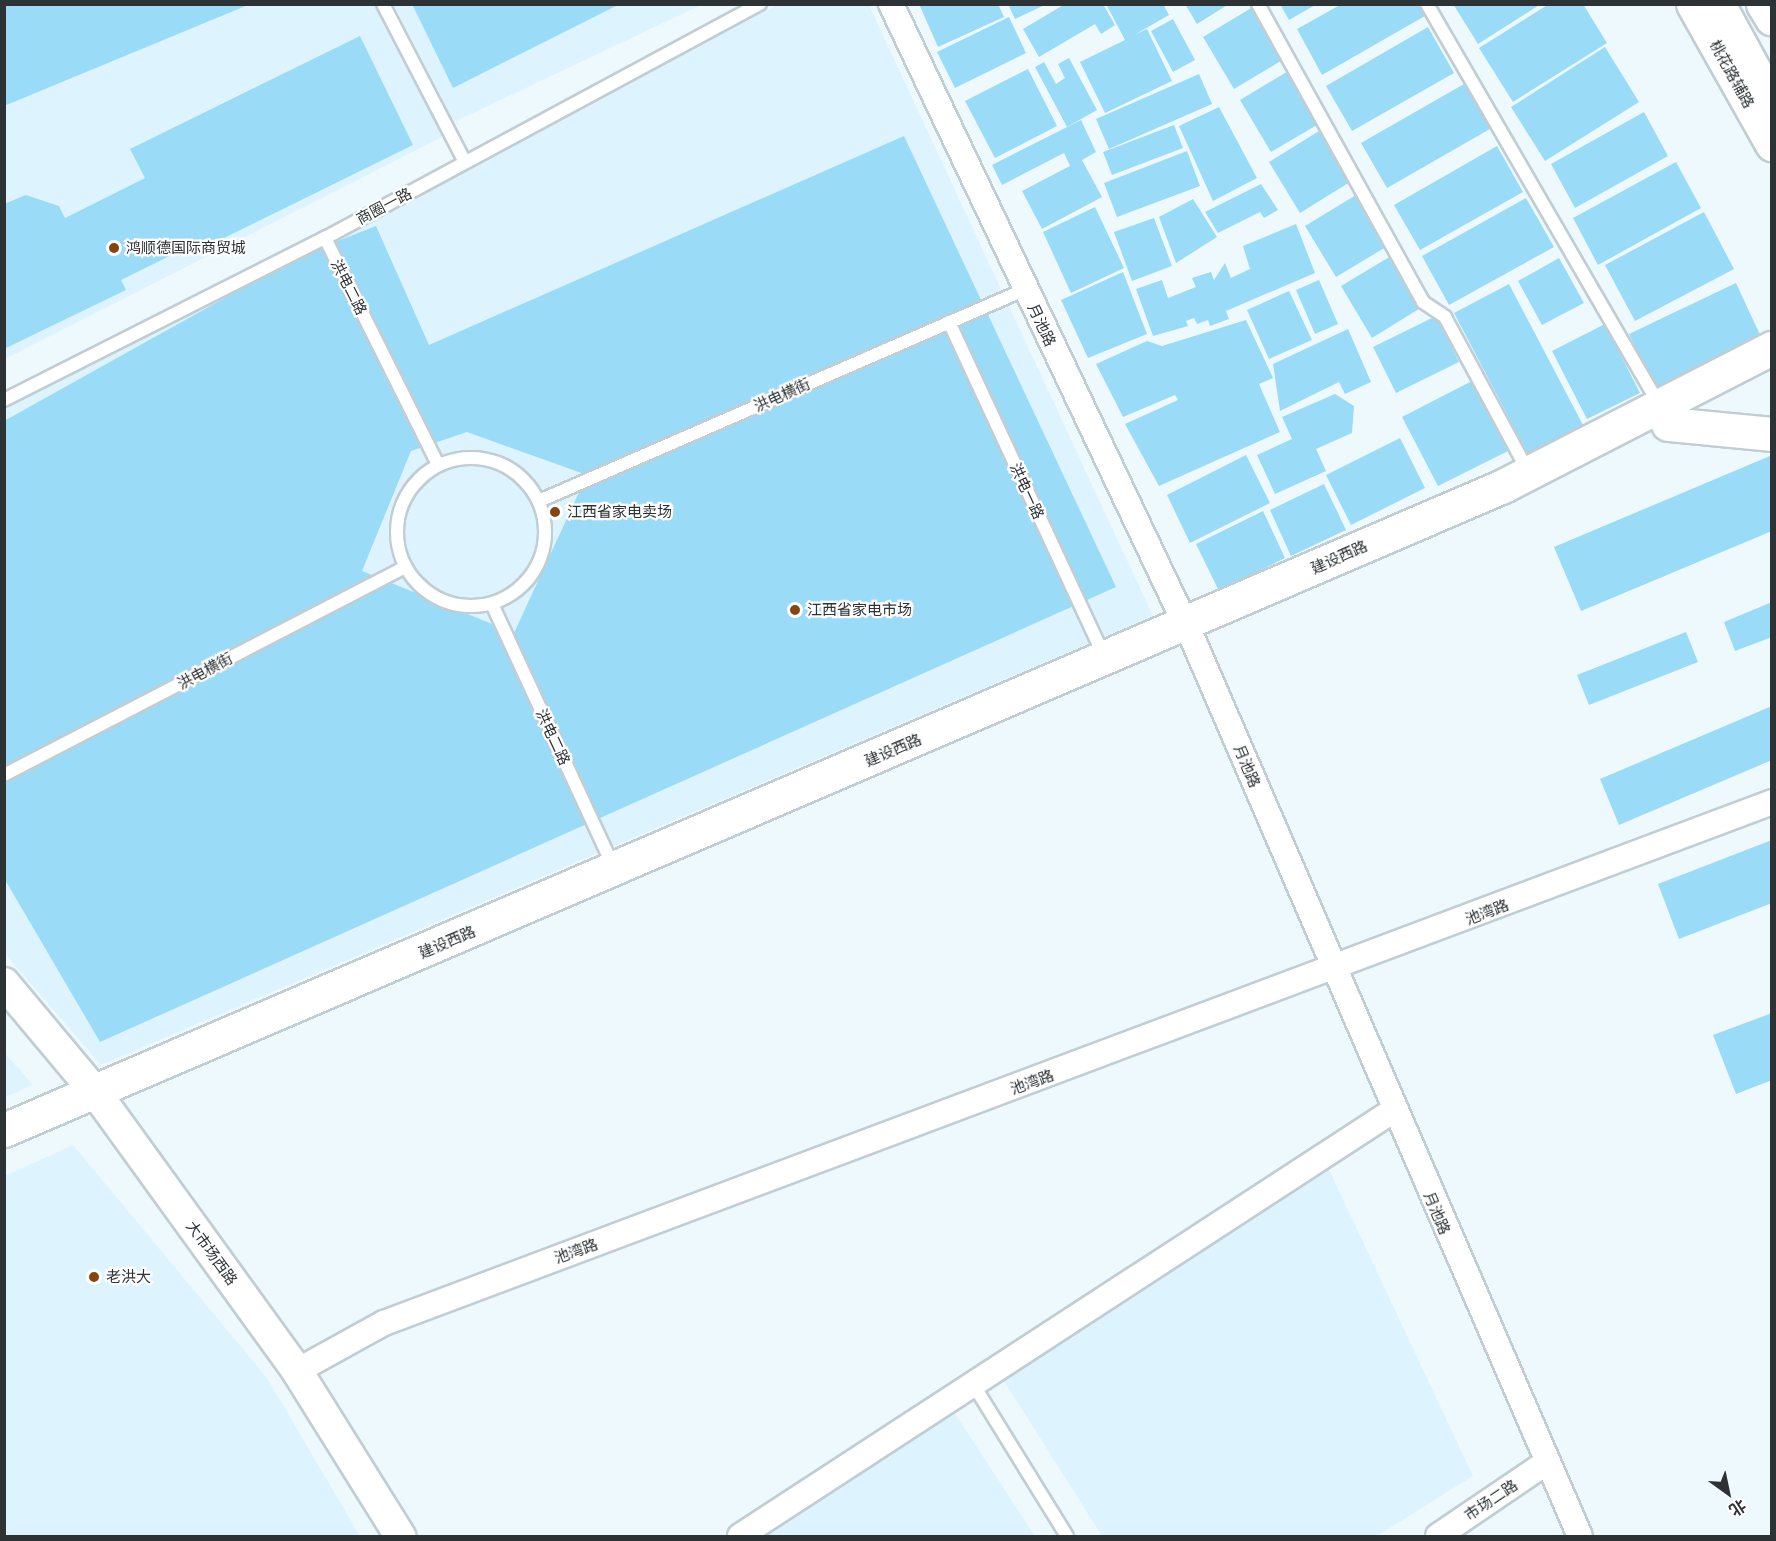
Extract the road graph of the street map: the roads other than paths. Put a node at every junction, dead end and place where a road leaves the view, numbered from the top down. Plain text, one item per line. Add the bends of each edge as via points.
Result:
1 (383, 4) edge
2 (760, 4) edge
3 (891, 4) edge
4 (1257, 4) edge
5 (1427, 4) edge
6 (1693, 4) edge
7 (1718, 4) edge
8 (1763, 4) edge
9 (1772, 19) edge
10 (1772, 103) edge
11 (1772, 144) edge
12 (465, 162) junction
13 (325, 238) junction
14 (1026, 289) junction
15 (949, 322) junction
16 (1772, 348) edge
17 (1772, 371) edge
18 (4, 400) edge
19 (1664, 415) junction
20 (1772, 434) edge
21 (438, 465) junction
22 (1529, 472) junction
23 (539, 501) junction
24 (405, 567) junction
25 (492, 604) junction
26 (1189, 634) junction
27 (1105, 659) junction
28 (4, 775) edge
29 (1772, 802) edge
30 (615, 870) junction
31 (1335, 970) junction
32 (4, 983) edge
33 (103, 1102) junction
34 (1394, 1110) junction
35 (4, 1130) edge
36 (4, 1153) edge
37 (297, 1371) junction
38 (973, 1384) junction
39 (1544, 1464) junction
40 (400, 1536) edge
41 (740, 1536) edge
42 (1066, 1536) edge
43 (1438, 1536) edge
44 (1580, 1536) edge

1 - 12 lane
2 - 12 lane, 商圈一路
3 - 14 street, 月池路
4 - 22 lane via 1423,302 1445,317
5 - 19 lane
6 - 11 main road, 桃花路辅路
7 - 10 main road
8 - 9 main road
12 - 13 lane, 商圈一路
13 - 18 lane, 商圈一路
13 - 21 lane, 洪电二路
14 - 15 lane, 洪电横街
14 - 26 street, 月池路
15 - 23 lane, 洪电横街
15 - 27 lane, 洪电一路
16 - 19 main road, 建设西路
17 - 19 main road, 建设西路
19 - 20 main road
19 - 22 main road, 建设西路
19 - 26 main road, 建设西路 via 1512,505
21 - 23 lane via 461,458 496,463 526,481
21 - 24 lane via 419,479 397,520
22 - 26 main road, 建设西路
23 - 25 lane via 545,534 533,574 515,593
24 - 25 lane via 420,587 441,601 466,607
24 - 28 lane, 洪电横街
25 - 30 lane, 洪电二路
26 - 27 main road, 建设西路
26 - 31 street, 月池路
26 - 33 main road, 建设西路
27 - 30 main road, 建设西路
29 - 31 street, 池湾路
30 - 33 main road, 建设西路
31 - 34 street, 月池路
31 - 37 street, 池湾路 via 384,1323
32 - 33 street, 大市场西路
33 - 35 main road, 建设西路
33 - 36 main road, 建设西路
33 - 37 street, 大市场西路
34 - 38 street
34 - 39 street, 月池路
37 - 40 street, 大市场西路
38 - 41 street
38 - 42 lane
39 - 43 street, 市场二路
39 - 44 street, 月池路

